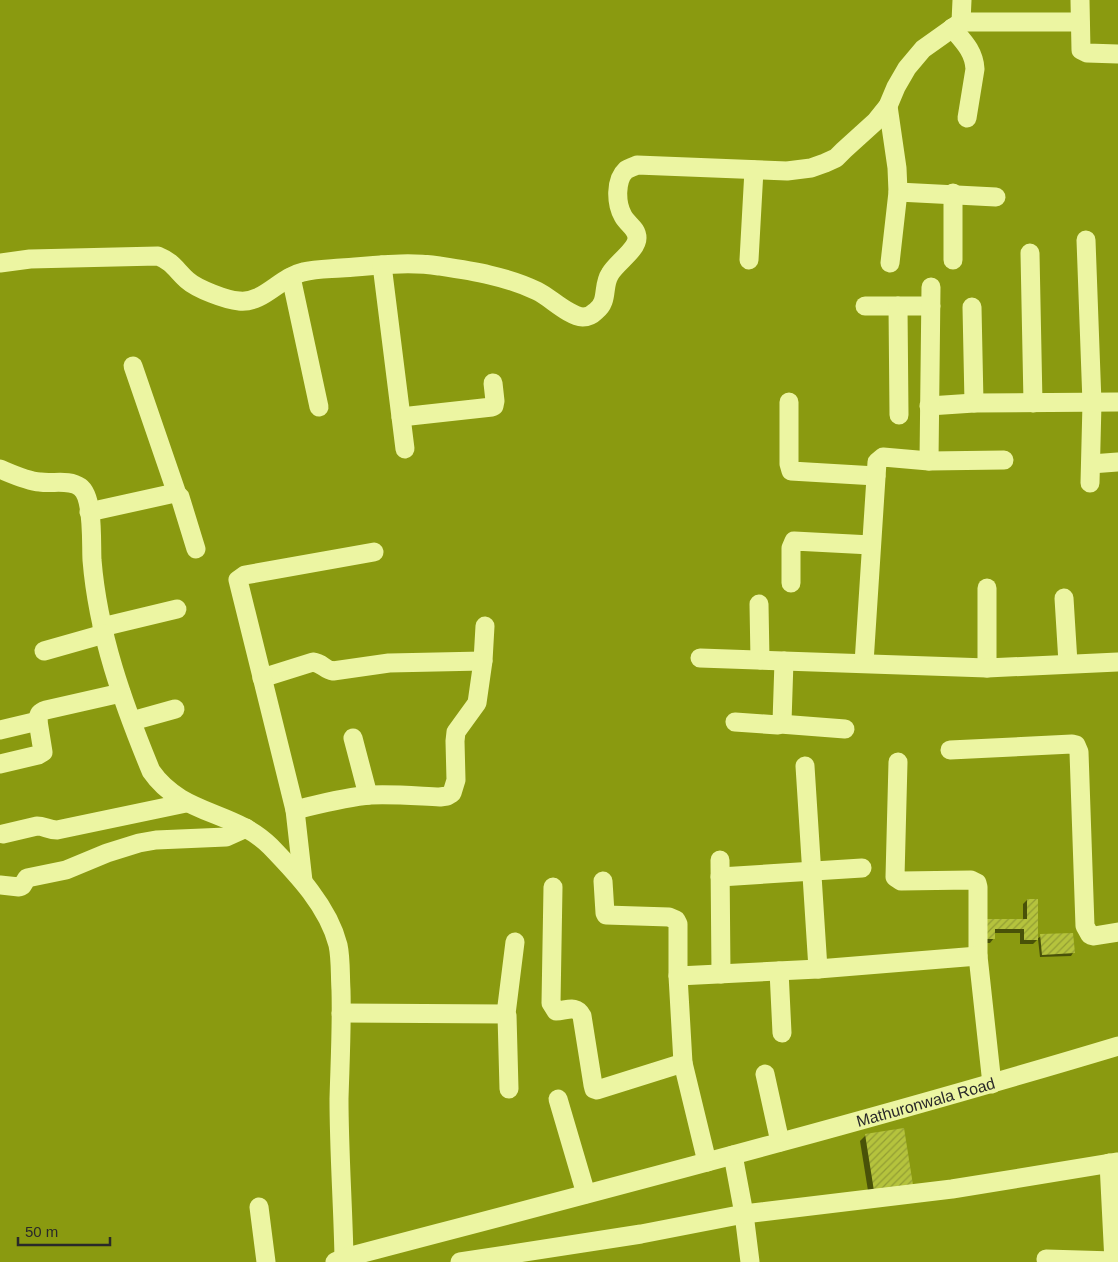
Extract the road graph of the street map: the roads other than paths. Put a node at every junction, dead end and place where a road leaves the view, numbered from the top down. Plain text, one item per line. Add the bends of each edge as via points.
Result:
1 (962, 0) edge
2 (1080, 0) edge
3 (1080, 22) junction
4 (956, 25) junction
5 (1118, 54) edge
6 (888, 106) junction
7 (967, 118) dead end
8 (754, 170) junction
9 (898, 192) junction
10 (952, 194) junction
11 (996, 197) dead end
12 (1086, 240) dead end
13 (1030, 252) dead end
14 (750, 260) dead end
15 (952, 260) dead end
16 (0, 263) edge
17 (890, 263) dead end
18 (382, 265) junction
19 (291, 277) junction
20 (931, 287) dead end
21 (865, 306) dead end
22 (898, 306) junction
23 (931, 306) junction
24 (972, 307) dead end
25 (133, 366) dead end
26 (493, 383) dead end
27 (789, 402) dead end
28 (1118, 402) edge
29 (974, 403) junction
30 (1033, 403) junction
31 (1092, 403) junction
32 (929, 406) junction
33 (319, 407) dead end
34 (899, 415) dead end
35 (401, 417) junction
36 (405, 450) dead end
37 (1004, 460) dead end
38 (929, 461) junction
39 (1118, 462) edge
40 (1091, 464) junction
41 (0, 470) edge
42 (876, 476) junction
43 (1090, 483) dead end
44 (177, 494) junction
45 (89, 512) junction
46 (871, 544) junction
47 (196, 549) dead end
48 (374, 552) dead end
49 (791, 583) dead end
50 (987, 588) dead end
51 (1064, 598) dead end
52 (759, 604) dead end
53 (177, 609) dead end
54 (485, 626) dead end
55 (103, 630) junction
56 (44, 650) dead end
57 (700, 658) dead end
58 (760, 660) junction
59 (784, 660) junction
60 (483, 661) junction
61 (1118, 662) edge
62 (864, 663) junction
63 (1068, 663) junction
64 (987, 668) junction
65 (262, 678) junction
66 (121, 693) junction
67 (175, 709) dead end
68 (38, 721) junction
69 (132, 721) junction
70 (735, 722) dead end
71 (780, 724) junction
72 (0, 730) edge
73 (845, 730) dead end
74 (353, 738) dead end
75 (950, 750) dead end
76 (898, 762) dead end
77 (0, 764) edge
78 (805, 766) dead end
79 (368, 795) junction
80 (186, 802) junction
81 (295, 810) junction
82 (246, 828) junction
83 (3, 834) dead end
84 (862, 868) dead end
85 (812, 871) junction
86 (303, 881) junction
87 (603, 881) dead end
88 (0, 885) edge
89 (553, 887) dead end
90 (1118, 932) edge
91 (515, 942) dead end
92 (978, 956) junction
93 (818, 968) junction
94 (779, 971) junction
95 (721, 974) junction
96 (678, 976) junction
97 (342, 1013) junction
98 (506, 1014) junction
99 (782, 1032) dead end
100 (1118, 1046) edge
101 (683, 1063) junction
102 (765, 1074) dead end
103 (992, 1084) junction
104 (509, 1089) dead end
105 (558, 1099) dead end
106 (780, 1142) junction
107 (733, 1156) junction
108 (707, 1162) junction
109 (1114, 1163) edge
110 (586, 1194) junction
111 (259, 1207) dead end
112 (744, 1214) junction
113 (520, 1258) edge
114 (1046, 1259) dead end
115 (339, 1260) edge
116 (1114, 1261) edge
117 (266, 1262) edge
118 (460, 1262) edge
119 (750, 1262) edge

1 - 4 street
2 - 3 street
3 - 4 street
3 - 5 street via 1079,45 1083,53
4 - 6 street via 923,49 912,62
4 - 7 street via 975,61
6 - 8 street via 836,158 811,168
6 - 9 street
8 - 14 street
8 - 18 street via 637,166 627,169 618,188 619,203 622,216 637,238 635,245 608,276 602,307 591,315 574,314 538,291 475,271 431,265
9 - 10 street
9 - 17 street
10 - 11 street
10 - 15 street
12 - 31 street
13 - 30 street
16 - 19 street via 30,259 158,256 172,263 187,280 238,302 260,296
18 - 19 street via 304,271
18 - 35 street
19 - 33 street
20 - 23 street
21 - 22 street
22 - 23 street
22 - 34 street
23 - 32 street
24 - 29 street
25 - 44 street
26 - 35 street via 495,401 492,407
27 - 42 street via 791,471
28 - 31 street
29 - 30 street
29 - 32 street
30 - 31 street
31 - 40 street
32 - 38 street
35 - 36 street
37 - 38 street
38 - 42 street via 883,457 877,462
39 - 40 street
40 - 43 street
41 - 45 street via 39,482 74,484 87,495
42 - 46 street
44 - 45 street
44 - 47 street
45 - 55 street via 98,614
46 - 49 street via 794,540
46 - 62 street
48 - 65 street via 238,580
50 - 64 street
51 - 63 street
52 - 58 street
53 - 55 street
54 - 60 street
55 - 56 street
55 - 66 street
57 - 58 street
58 - 59 street
59 - 62 street
59 - 71 street
60 - 65 street via 389,663 333,671 313,662
60 - 79 street via 477,703 456,732 456,780 452,793 440,797
61 - 63 street
62 - 64 street
63 - 64 street
65 - 81 street
66 - 68 street via 40,712
66 - 69 street
67 - 69 street
68 - 72 street
68 - 77 street via 43,752 38,756
69 - 80 street via 151,771 160,784
70 - 71 street
71 - 73 street
74 - 79 street
75 - 90 street via 1076,745 1079,752 1085,926 1087,932 1094,936
76 - 92 street via 895,877 901,881 971,880 977,883
78 - 85 street
79 - 81 street
80 - 82 street
80 - 83 street via 56,830 37,826
81 - 86 street
82 - 86 street via 259,836
82 - 88 street via 226,837 139,843 66,870 26,878 19,887
84 - 85 street
85 - 93 street
85 - 95 street via 720,869
86 - 97 street via 324,914 337,944
87 - 96 street via 606,915 676,920
89 - 101 street via 551,1003 556,1011 577,1009 582,1016 594,1089 602,1090
91 - 98 street
92 - 93 street
92 - 103 street
93 - 94 street
94 - 95 street
94 - 99 street
95 - 96 street
96 - 101 street
97 - 98 street
97 - 115 street
98 - 104 street
100 - 103 street, Mathuronwala Road
101 - 108 street
102 - 106 street
103 - 106 street, Mathuronwala Road
105 - 110 street
106 - 107 street, Mathuronwala Road
107 - 108 street, Mathuronwala Road
107 - 112 street
108 - 110 street, Mathuronwala Road
109 - 112 street via 952,1189
109 - 116 street
110 - 115 street, Mathuronwala Road
111 - 117 street
112 - 113 street
112 - 119 street
113 - 118 street
114 - 116 street

